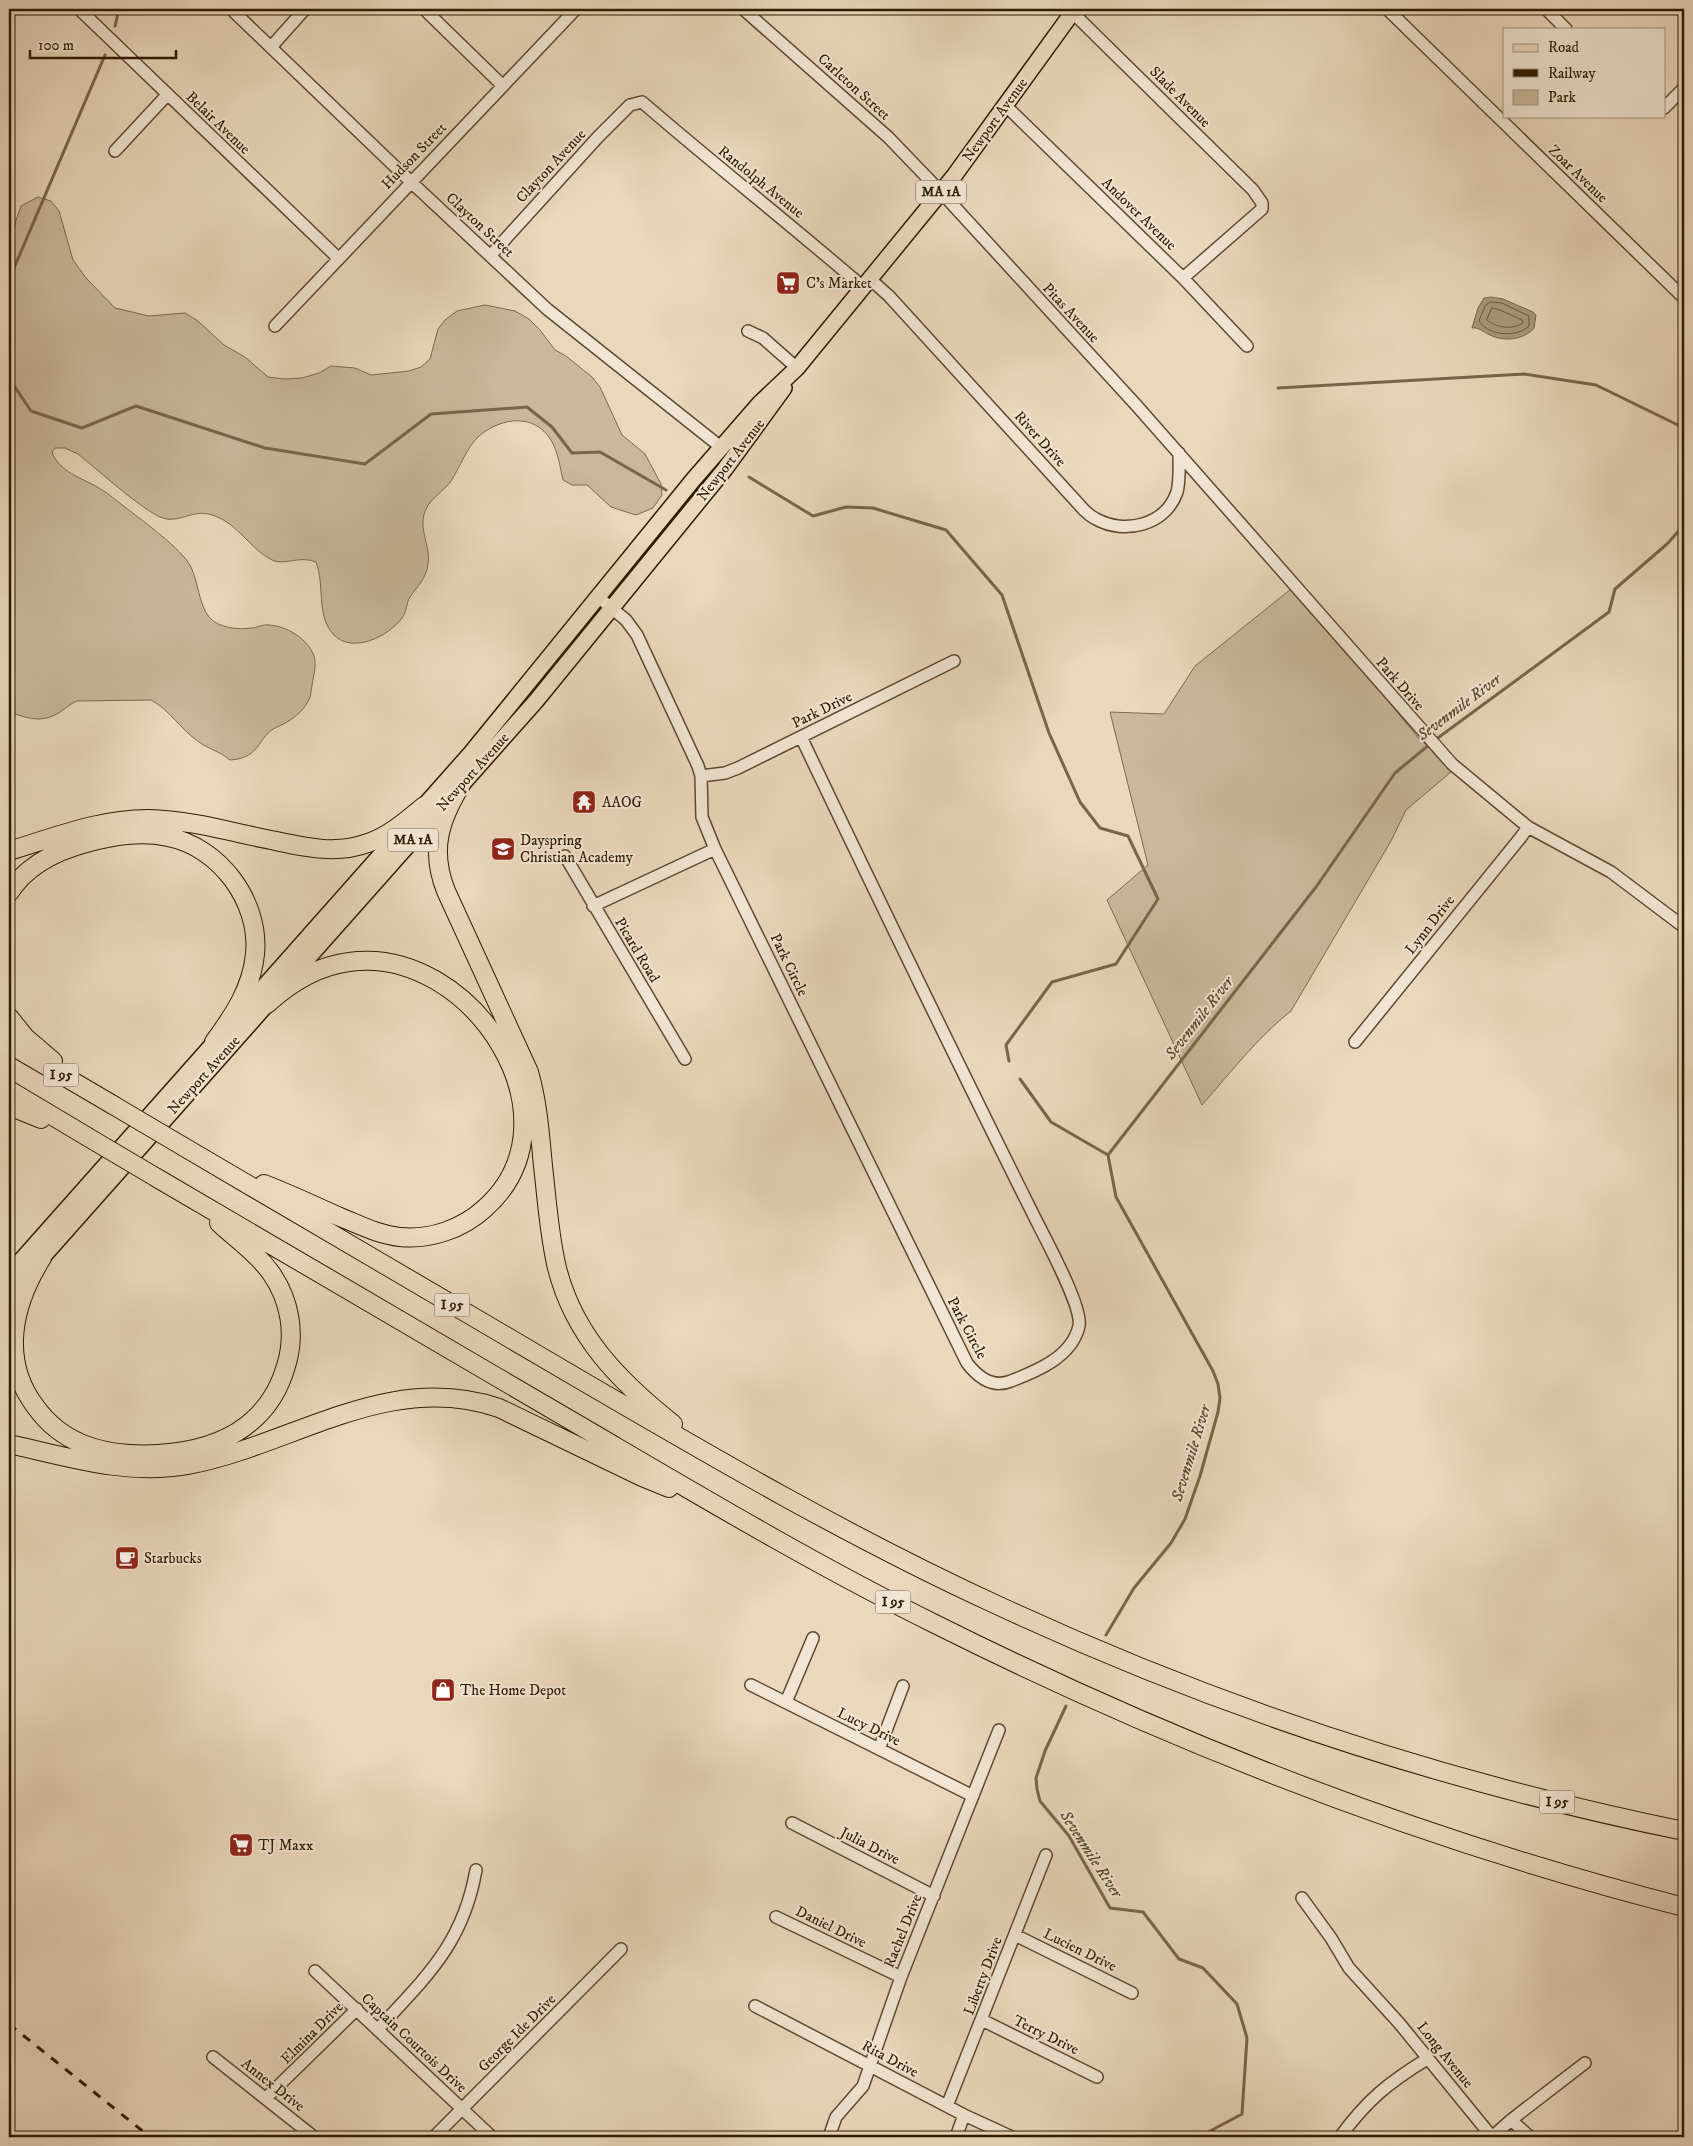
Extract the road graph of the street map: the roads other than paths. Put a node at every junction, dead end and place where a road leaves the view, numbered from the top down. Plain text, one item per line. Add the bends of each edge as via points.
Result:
1 (79, 9) edge
2 (231, 9) edge
3 (305, 9) edge
4 (576, 9) edge
5 (743, 9) edge
6 (1387, 9) edge
7 (1546, 9) edge
8 (1073, 11) edge
9 (427, 12) dead end
10 (1565, 28) edge
11 (271, 47) junction
12 (502, 85) junction
13 (1684, 88) edge
14 (167, 95) junction
15 (639, 101) joint
16 (1006, 106) junction
17 (1666, 106) edge
18 (115, 151) dead end
19 (410, 181) junction
20 (941, 192) junction
21 (490, 256) junction
22 (338, 258) junction
23 (1183, 278) junction
24 (866, 283) junction
25 (1684, 298) edge
26 (274, 326) dead end
27 (748, 331) dead end
28 (1247, 346) dead end
29 (797, 368) junction
30 (722, 448) junction
31 (1179, 454) junction
32 (598, 597) junction
33 (612, 609) junction
34 (954, 661) dead end
35 (801, 737) junction
36 (701, 776) junction
37 (461, 785) junction
38 (424, 806) junction
39 (1528, 827) junction
40 (715, 849) junction
41 (9, 851) edge
42 (565, 856) dead end
43 (9, 894) edge
44 (593, 906) junction
45 (1684, 927) edge
46 (267, 1004) junction
47 (9, 1017) edge
48 (214, 1042) junction
49 (1355, 1042) dead end
50 (9, 1044) edge
51 (685, 1059) dead end
52 (81, 1087) junction
53 (9, 1090) edge
54 (9, 1106) edge
55 (86, 1136) junction
56 (212, 1164) junction
57 (191, 1198) junction
58 (42, 1258) junction
59 (9, 1274) edge
60 (9, 1295) edge
61 (9, 1444) edge
62 (720, 1462) junction
63 (724, 1510) junction
64 (813, 1638) dead end
65 (751, 1685) dead end
66 (903, 1686) dead end
67 (786, 1702) junction
68 (999, 1730) dead end
69 (879, 1748) junction
70 (973, 1796) junction
71 (792, 1823) dead end
72 (1684, 1831) edge
73 (1046, 1855) dead end
74 (476, 1870) dead end
75 (934, 1896) junction
76 (1302, 1898) dead end
77 (1684, 1907) edge
78 (776, 1917) dead end
79 (1015, 1935) junction
80 (621, 1949) dead end
81 (315, 1971) dead end
82 (901, 1977) junction
83 (1132, 1992) dead end
84 (755, 2006) dead end
85 (356, 2009) junction
86 (982, 2020) junction
87 (378, 2030) junction
88 (213, 2057) dead end
89 (1428, 2059) junction
90 (1585, 2063) dead end
91 (869, 2064) junction
92 (1097, 2076) dead end
93 (266, 2098) junction
94 (947, 2106) junction
95 (463, 2110) junction
96 (964, 2115) junction
97 (1511, 2120) junction
98 (314, 2137) edge
99 (434, 2137) edge
100 (492, 2137) edge
101 (829, 2137) edge
102 (956, 2137) edge
103 (1012, 2137) edge
104 (1340, 2137) edge
105 (1530, 2137) edge

1 - 14 street, Belair Avenue
2 - 11 street, Clayton Street
3 - 11 street
4 - 12 street, Hudson Street
5 - 20 street, Carleton Street via 888,137
6 - 25 street, Zoar Avenue
7 - 10 street
8 - 16 main road, Newport Avenue / MA 1A
8 - 23 street, Slade Avenue via 1253,190 1263,206
9 - 12 street
11 - 19 street, Clayton Street
12 - 19 street, Hudson Street
13 - 17 street
14 - 18 street
14 - 22 street, Belair Avenue
15 - 21 street, Clayton Avenue via 630,105 598,137
15 - 24 street, Randolph Avenue
16 - 20 main road, Newport Avenue / MA 1A
16 - 23 street, Andover Avenue
19 - 21 street, Clayton Street
19 - 22 street, Hudson Street
20 - 24 main road, Newport Avenue / MA 1A
20 - 31 street, Pitas Avenue
21 - 30 street, Clayton Street via 561,321
22 - 26 street, Hudson Street
23 - 28 street, Andover Avenue
24 - 29 main road, Newport Avenue / MA 1A
24 - 31 street, River Drive via 889,296 1096,520 1126,528 1148,523 1167,511 1177,491
27 - 29 street via 764,338
29 - 30 main road, Newport Avenue / MA 1A via 760,403
29 - 33 main road, Newport Avenue / MA 1A via 747,441
30 - 32 main road, Newport Avenue / MA 1A
31 - 39 street, Park Drive via 1452,764
32 - 33 street, Park Circle
32 - 38 main road, Newport Avenue / MA 1A via 495,725
33 - 36 street, Park Circle via 637,635
33 - 37 main road, Newport Avenue / MA 1A
34 - 35 street, Park Drive
35 - 36 street, Park Drive via 738,768
35 - 40 street, Park Circle via 1078,1311 1079,1324 1074,1338 1065,1352 1049,1364 1008,1383 996,1383 986,1381 967,1363
36 - 40 street, Park Circle via 702,817
37 - 46 main road, Newport Avenue / MA 1A
37 - 62 highway via 442,824 437,847 438,869 529,1072 554,1250 567,1299 588,1340 617,1376
38 - 41 highway via 396,829 377,839 339,849 306,848 187,823 144,819 94,825
38 - 48 main road, Newport Avenue / MA 1A
39 - 45 street, Park Drive via 1611,872
39 - 49 street, Lynn Drive
40 - 44 street
42 - 44 street, Picard Road
43 - 48 highway via 29,870 50,856 111,837 140,834 169,837 186,842 208,855 227,872 241,891 255,941 247,988
44 - 51 street, Picard Road
46 - 56 highway via 312,973 356,961 400,966 448,987 484,1020 510,1063 522,1113 522,1138 516,1162 500,1192 475,1216 444,1232 416,1238 375,1232
46 - 58 main road, Newport Avenue / MA 1A
47 - 52 highway via 25,1037
48 - 59 main road, Newport Avenue / MA 1A
50 - 52 highway, I 95
52 - 56 highway, I 95, bridge
53 - 55 highway, I 95
54 - 55 highway
55 - 57 highway, I 95, bridge
56 - 62 highway, I 95
57 - 58 highway via 270,1271 283,1295 290,1321 290,1353 277,1390 253,1421 221,1440 173,1452 121,1453 85,1445 50,1423 24,1388 13,1347 19,1304
57 - 63 highway, I 95
58 - 60 main road, Newport Avenue / MA 1A
61 - 63 highway via 106,1466 164,1468 216,1458 384,1402 423,1397 453,1398 476,1401 505,1411 642,1477
62 - 72 highway, I 95 via 964,1590 1194,1688 1304,1728 1423,1765 1569,1805
63 - 77 highway, I 95 via 964,1638 1061,1685 1192,1741 1291,1781 1460,1840
64 - 67 street
65 - 67 street, Lucy Drive
66 - 69 street
67 - 69 street, Lucy Drive
68 - 70 street, Rachel Drive
69 - 70 street, Lucy Drive
70 - 75 street, Rachel Drive
71 - 75 street, Julia Drive
73 - 79 street, Liberty Drive
74 - 87 street via 472,1896 463,1920 443,1956
75 - 82 street, Rachel Drive
76 - 89 street, Long Avenue via 1349,1968
78 - 82 street, Daniel Drive
79 - 83 street, Lucien Drive
79 - 86 street, Liberty Drive
80 - 95 street, George Ide Drive
81 - 85 street, Captain Courtois Drive
82 - 91 street, Rachel Drive
84 - 91 street, Rita Drive
85 - 87 street, Captain Courtois Drive
85 - 93 street, Elmina Drive
86 - 92 street, Terry Drive
86 - 94 street, Liberty Drive
87 - 95 street, Captain Courtois Drive
88 - 93 street, Annex Drive
89 - 97 street, Long Avenue via 1492,2137
89 - 104 street via 1374,2096
90 - 97 street, Long Avenue
91 - 94 street, Rita Drive
91 - 101 street, Rachel Drive via 863,2086 836,2117
93 - 98 street, Annex Drive
94 - 96 street, Rita Drive
95 - 99 street, George Ide Drive
95 - 100 street, Captain Courtois Drive
96 - 102 street
96 - 103 street, Rita Drive
97 - 105 street

